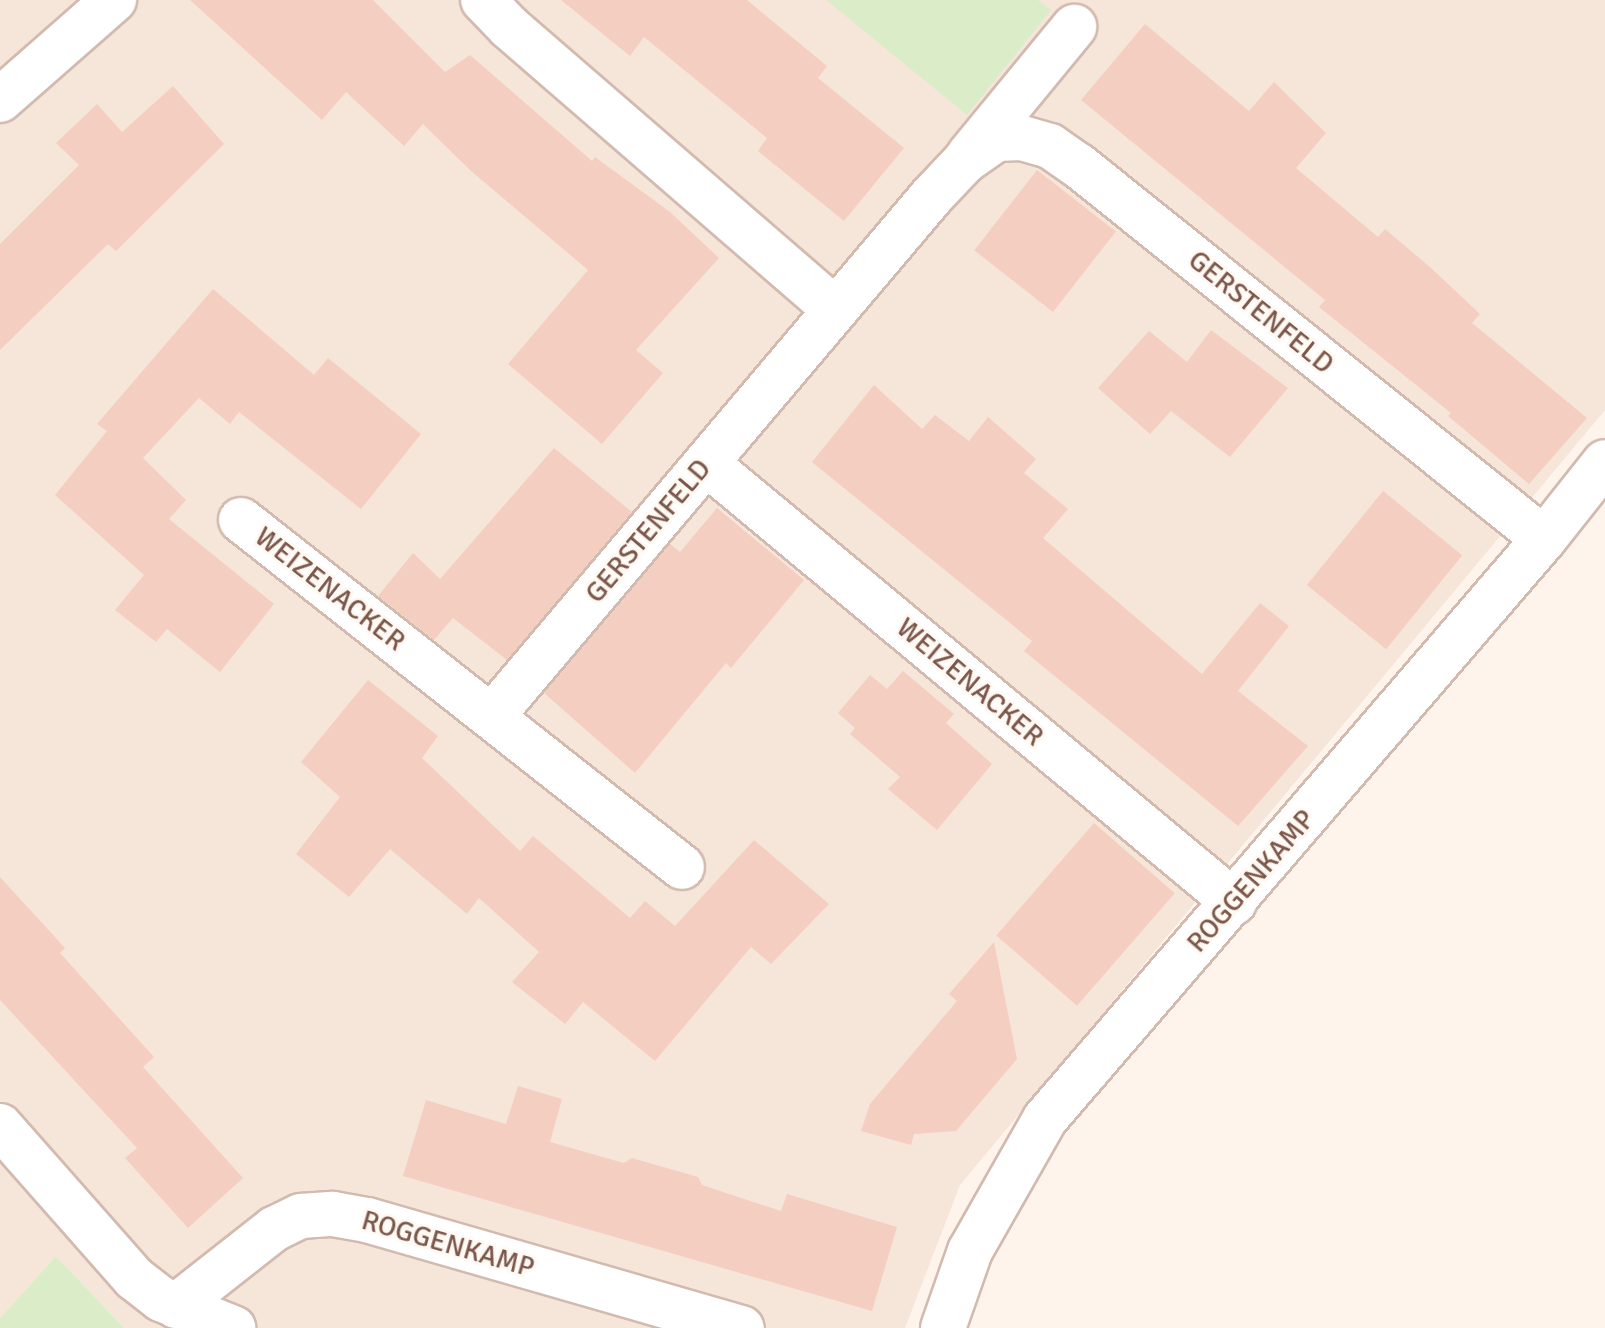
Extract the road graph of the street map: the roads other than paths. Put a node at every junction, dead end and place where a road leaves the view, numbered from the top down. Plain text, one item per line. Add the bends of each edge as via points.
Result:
1 (114, 0) edge
2 (483, 0) edge
3 (1074, 27) dead end
4 (0, 100) edge
5 (965, 161) junction
6 (836, 310) junction
7 (1605, 462) edge
8 (706, 463) junction
9 (241, 520) dead end
10 (1544, 539) junction
11 (492, 716) junction
12 (682, 867) dead end
13 (1234, 902) junction
14 (0, 1126) edge
15 (176, 1306) junction
16 (233, 1328) edge
17 (742, 1328) edge
18 (943, 1328) edge

1 - 4 street
2 - 6 street
3 - 5 street, GERSTENFELD
5 - 6 street, GERSTENFELD
5 - 10 street, GERSTENFELD via 996,139 1022,138 1050,146
6 - 8 street, GERSTENFELD
7 - 10 street, ROGGENKAMP
8 - 11 street, GERSTENFELD
8 - 13 street, WEIZENACKER
9 - 11 street, WEIZENACKER
10 - 13 street, ROGGENKAMP
11 - 12 street, WEIZENACKER
13 - 18 street, ROGGENKAMP via 1045,1119 970,1251
14 - 15 street via 134,1278
15 - 16 street
15 - 17 street, ROGGENKAMP via 274,1229 301,1216 333,1214

